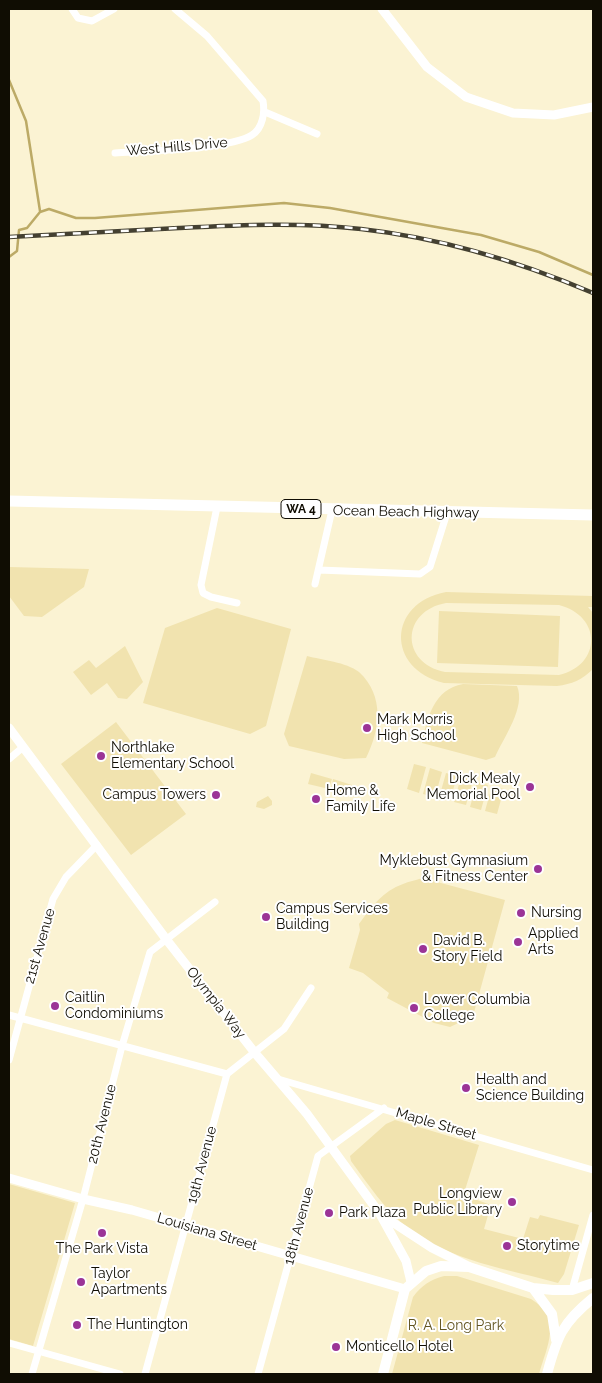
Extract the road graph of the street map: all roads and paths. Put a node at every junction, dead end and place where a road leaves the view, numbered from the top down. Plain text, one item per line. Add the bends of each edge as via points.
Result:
1 (72, 9) edge
2 (114, 9) edge
3 (175, 9) edge
4 (382, 9) edge
5 (593, 107) edge
6 (265, 112) junction
7 (317, 134) dead end
8 (115, 153) dead end
9 (9, 501) edge
10 (217, 508) junction
11 (332, 510) junction
12 (447, 513) junction
13 (593, 515) edge
14 (319, 570) junction
15 (315, 584) dead end
16 (237, 603) dead end
17 (9, 728) edge
18 (22, 748) junction
19 (9, 759) edge
20 (97, 845) junction
21 (214, 902) dead end
22 (166, 939) junction
23 (311, 988) dead end
24 (9, 1015) edge
25 (19, 1018) junction
26 (122, 1046) junction
27 (254, 1053) junction
28 (9, 1060) edge
29 (227, 1074) junction
30 (278, 1079) junction
31 (384, 1108) junction
32 (331, 1147) junction
33 (593, 1170) edge
34 (9, 1178) edge
35 (83, 1199) junction
36 (380, 1214) junction
37 (593, 1215) edge
38 (185, 1226) junction
39 (291, 1255) junction
40 (469, 1267) junction
41 (593, 1283) edge
42 (408, 1286) junction
43 (533, 1288) junction
44 (572, 1290) junction
45 (593, 1298) edge
46 (556, 1340) junction
47 (9, 1343) edge
48 (38, 1352) junction
49 (32, 1374) edge
50 (120, 1374) edge
51 (144, 1374) edge
52 (258, 1374) edge
53 (383, 1374) edge
54 (547, 1374) edge

1 - 2 street via 78,18 92,21
3 - 6 street via 207,36 263,101
4 - 5 street via 427,67 466,97 513,114 554,115
6 - 7 street
6 - 8 street, West Hills Drive via 253,135 234,142
9 - 10 main road, Ocean Beach Highway / WA 4
10 - 11 main road, Ocean Beach Highway / WA 4
10 - 16 street via 201,585 203,593 211,597
11 - 12 main road, Ocean Beach Highway / WA 4
11 - 14 street
12 - 13 main road, Ocean Beach Highway / WA 4
12 - 14 street via 426,572
14 - 15 street
17 - 18 street, Olympia Way
18 - 19 street
18 - 20 street, Olympia Way
20 - 22 street, Olympia Way
20 - 25 street, 21st Avenue via 66,877 53,899
21 - 22 street, 20th Avenue
22 - 26 street, 20th Avenue via 150,952
22 - 27 street, Olympia Way
23 - 27 street via 284,1029
24 - 25 street
25 - 26 street
25 - 28 street, 21st Avenue
26 - 29 street
26 - 35 street, 20th Avenue
27 - 29 street
27 - 30 street, Olympia Way
29 - 38 street, 19th Avenue
30 - 31 street, Maple Street
30 - 32 street, Olympia Way
31 - 32 street, 18th Avenue
31 - 33 street, Maple Street
32 - 36 street, Olympia Way
32 - 39 street, 18th Avenue via 318,1156
34 - 35 street, Louisiana Street
35 - 38 street, Louisiana Street
35 - 48 street, 20th Avenue
36 - 40 street via 432,1248
36 - 42 street, Olympia Way via 406,1262
37 - 44 street
38 - 39 street, Louisiana Street
38 - 51 street, 19th Avenue
39 - 42 street, Louisiana Street
39 - 52 street, 18th Avenue
40 - 42 main road via 441,1266 426,1271
40 - 43 main road
41 - 44 main road
42 - 53 main road
43 - 44 main road
43 - 46 main road via 552,1314
45 - 46 main road via 567,1323
46 - 54 main road
47 - 48 street
48 - 49 street, 20th Avenue
48 - 50 street

